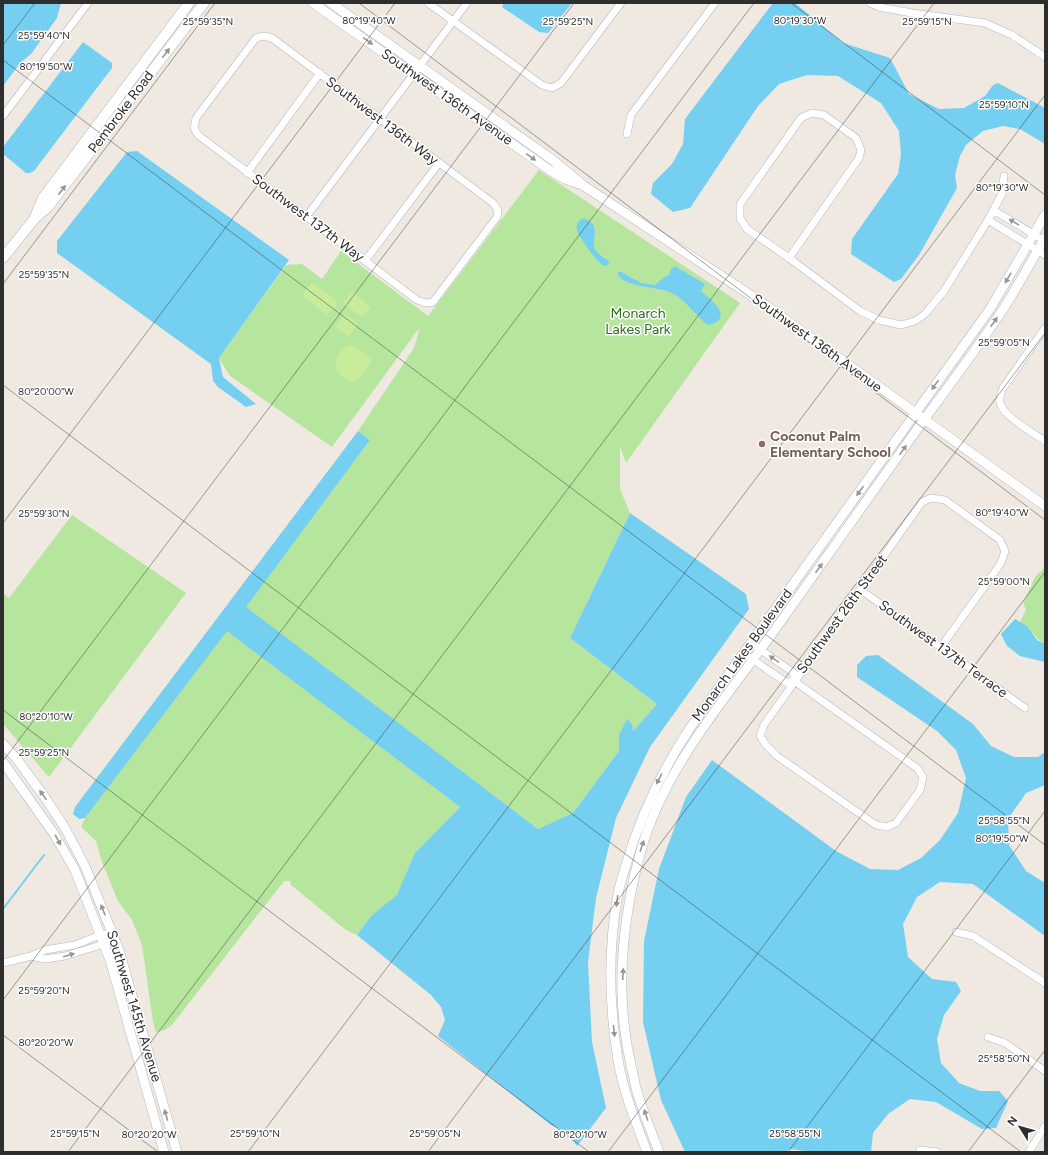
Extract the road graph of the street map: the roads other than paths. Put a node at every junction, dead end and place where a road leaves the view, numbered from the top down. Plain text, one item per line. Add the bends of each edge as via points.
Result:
1 (88, 3) edge
2 (189, 3) edge
3 (204, 3) edge
4 (313, 3) edge
5 (331, 3) edge
6 (428, 3) edge
7 (467, 3) edge
8 (621, 3) edge
9 (715, 3) edge
10 (870, 3) edge
11 (453, 21) junction
12 (1045, 57) edge
13 (420, 65) junction
14 (320, 73) junction
15 (414, 73) junction
16 (3, 116) edge
17 (380, 118) junction
18 (194, 128) joint
19 (627, 134) dead end
20 (439, 163) junction
21 (248, 173) junction
22 (1004, 176) dead end
23 (584, 186) junction
24 (994, 210) junction
25 (1045, 215) edge
26 (306, 217) junction
27 (35, 218) junction
28 (988, 220) junction
29 (1034, 234) junction
30 (1045, 240) edge
31 (1028, 244) junction
32 (1041, 252) edge
33 (3, 258) edge
34 (790, 258) junction
35 (365, 260) junction
36 (426, 303) joint
37 (1045, 328) edge
38 (915, 414) junction
39 (925, 420) junction
40 (1045, 442) edge
41 (1045, 506) edge
42 (861, 590) junction
43 (751, 643) junction
44 (941, 647) junction
45 (761, 650) junction
46 (743, 653) junction
47 (754, 660) junction
48 (787, 668) junction
49 (779, 678) junction
50 (794, 682) junction
51 (705, 707) junction
52 (1025, 708) dead end
53 (3, 744) edge
54 (3, 762) edge
55 (675, 773) junction
56 (956, 932) dead end
57 (113, 933) junction
58 (100, 935) junction
59 (104, 944) junction
60 (31, 956) junction
61 (3, 964) edge
62 (1045, 983) edge
63 (988, 1038) dead end
64 (1045, 1071) edge
65 (1045, 1126) edge
66 (920, 1150) dead end
67 (164, 1152) edge
68 (177, 1152) edge
69 (647, 1152) edge
70 (659, 1152) edge
71 (938, 1152) edge
72 (1029, 1152) edge

1 - 16 street
2 - 27 main road, Pembroke Road via 43,198
27 -> 3 main road, Pembroke Road via 48,208
4 -> 15 street, Southwest 136th Avenue
5 - 13 street, Southwest 136th Avenue
6 - 11 street
7 - 11 street
8 - 11 street via 561,82 552,88 542,85
9 - 19 street via 631,115
10 - 12 street via 879,8 985,23 1012,34
11 - 13 street
13 - 15 street
13 - 23 street, Southwest 136th Avenue via 554,161
14 - 17 street, Southwest 136th Way
14 - 18 street, Southwest 136th Way via 272,38 256,38 207,102 196,118
14 - 21 street
15 - 17 street
15 -> 23 street, Southwest 136th Avenue via 548,169
17 - 20 street, Southwest 136th Way
17 - 26 street
18 - 21 street, Southwest 137th Way via 198,135
20 - 35 street
20 - 36 street, Southwest 136th Way via 493,203 498,210 498,217 433,302
21 - 26 street, Southwest 137th Way
22 - 24 street via 1002,194
23 - 38 street, Southwest 136th Avenue via 764,304
24 - 28 street
29 -> 24 street
25 - 29 street, Monarch Lakes Boulevard
26 - 35 street, Southwest 137th Way
27 - 33 main road, Pembroke Road
28 - 31 street
28 - 34 street via 930,309 915,321 901,325 879,320 860,311
29 - 30 street
29 - 31 street, Monarch Lakes Boulevard
30 - 32 street, Monarch Lakes Boulevard
31 - 32 street
31 -> 38 street, Monarch Lakes Boulevard via 990,309
39 -> 32 street, Monarch Lakes Boulevard
34 - 34 street via 859,158 861,150 856,138 824,115 812,113 801,118 740,204 740,218 747,229
35 - 36 street, Southwest 137th Way via 417,300
37 - 40 street via 1000,396 1003,410
38 - 39 street, Southwest 136th Avenue
38 -> 43 street, Monarch Lakes Boulevard
39 - 41 street, Southwest 136th Avenue
45 -> 39 street, Monarch Lakes Boulevard
42 - 44 street, Southwest 137th Terrace
42 - 44 street, Southwest 26th Street via 922,502 931,498 944,500 957,509 1000,540 1005,551 1001,563
42 - 50 street, Southwest 26th Street
43 - 45 street
43 - 46 street, Monarch Lakes Boulevard
44 - 52 street, Southwest 137th Terrace
45 - 47 street, Monarch Lakes Boulevard
48 -> 45 street
46 - 47 street
46 - 51 street, Monarch Lakes Boulevard
47 - 49 street
47 - 55 street, Monarch Lakes Boulevard via 706,724
48 - 49 street
48 - 50 street via 794,673
49 - 50 street via 787,683
50 - 50 street, Southwest 26th Street via 764,724 760,736 766,745 876,825 887,827 896,823 920,790 923,778 917,768
51 - 55 street via 700,722 671,768
51 -> 69 street, Monarch Lakes Boulevard via 673,754 648,803 630,851 615,914 610,984 617,1053 626,1092
57 -> 53 street, Southwest 145th Avenue via 86,866 65,828 42,793
54 -> 58 street, Southwest 145th Avenue via 54,834 74,870
70 -> 55 street, Monarch Lakes Boulevard via 637,1090 625,1030 622,983 624,934 640,853 660,802
56 - 62 street via 973,936
57 - 58 street
57 - 59 street
68 -> 57 street, Southwest 145th Avenue
58 - 59 street, Southwest 145th Avenue
58 - 60 street via 75,945 45,950
60 -> 59 street via 45,959 65,956
59 - 67 street, Southwest 145th Avenue
60 - 61 street
63 - 64 street via 1005,1043
65 - 72 street
66 - 71 street

